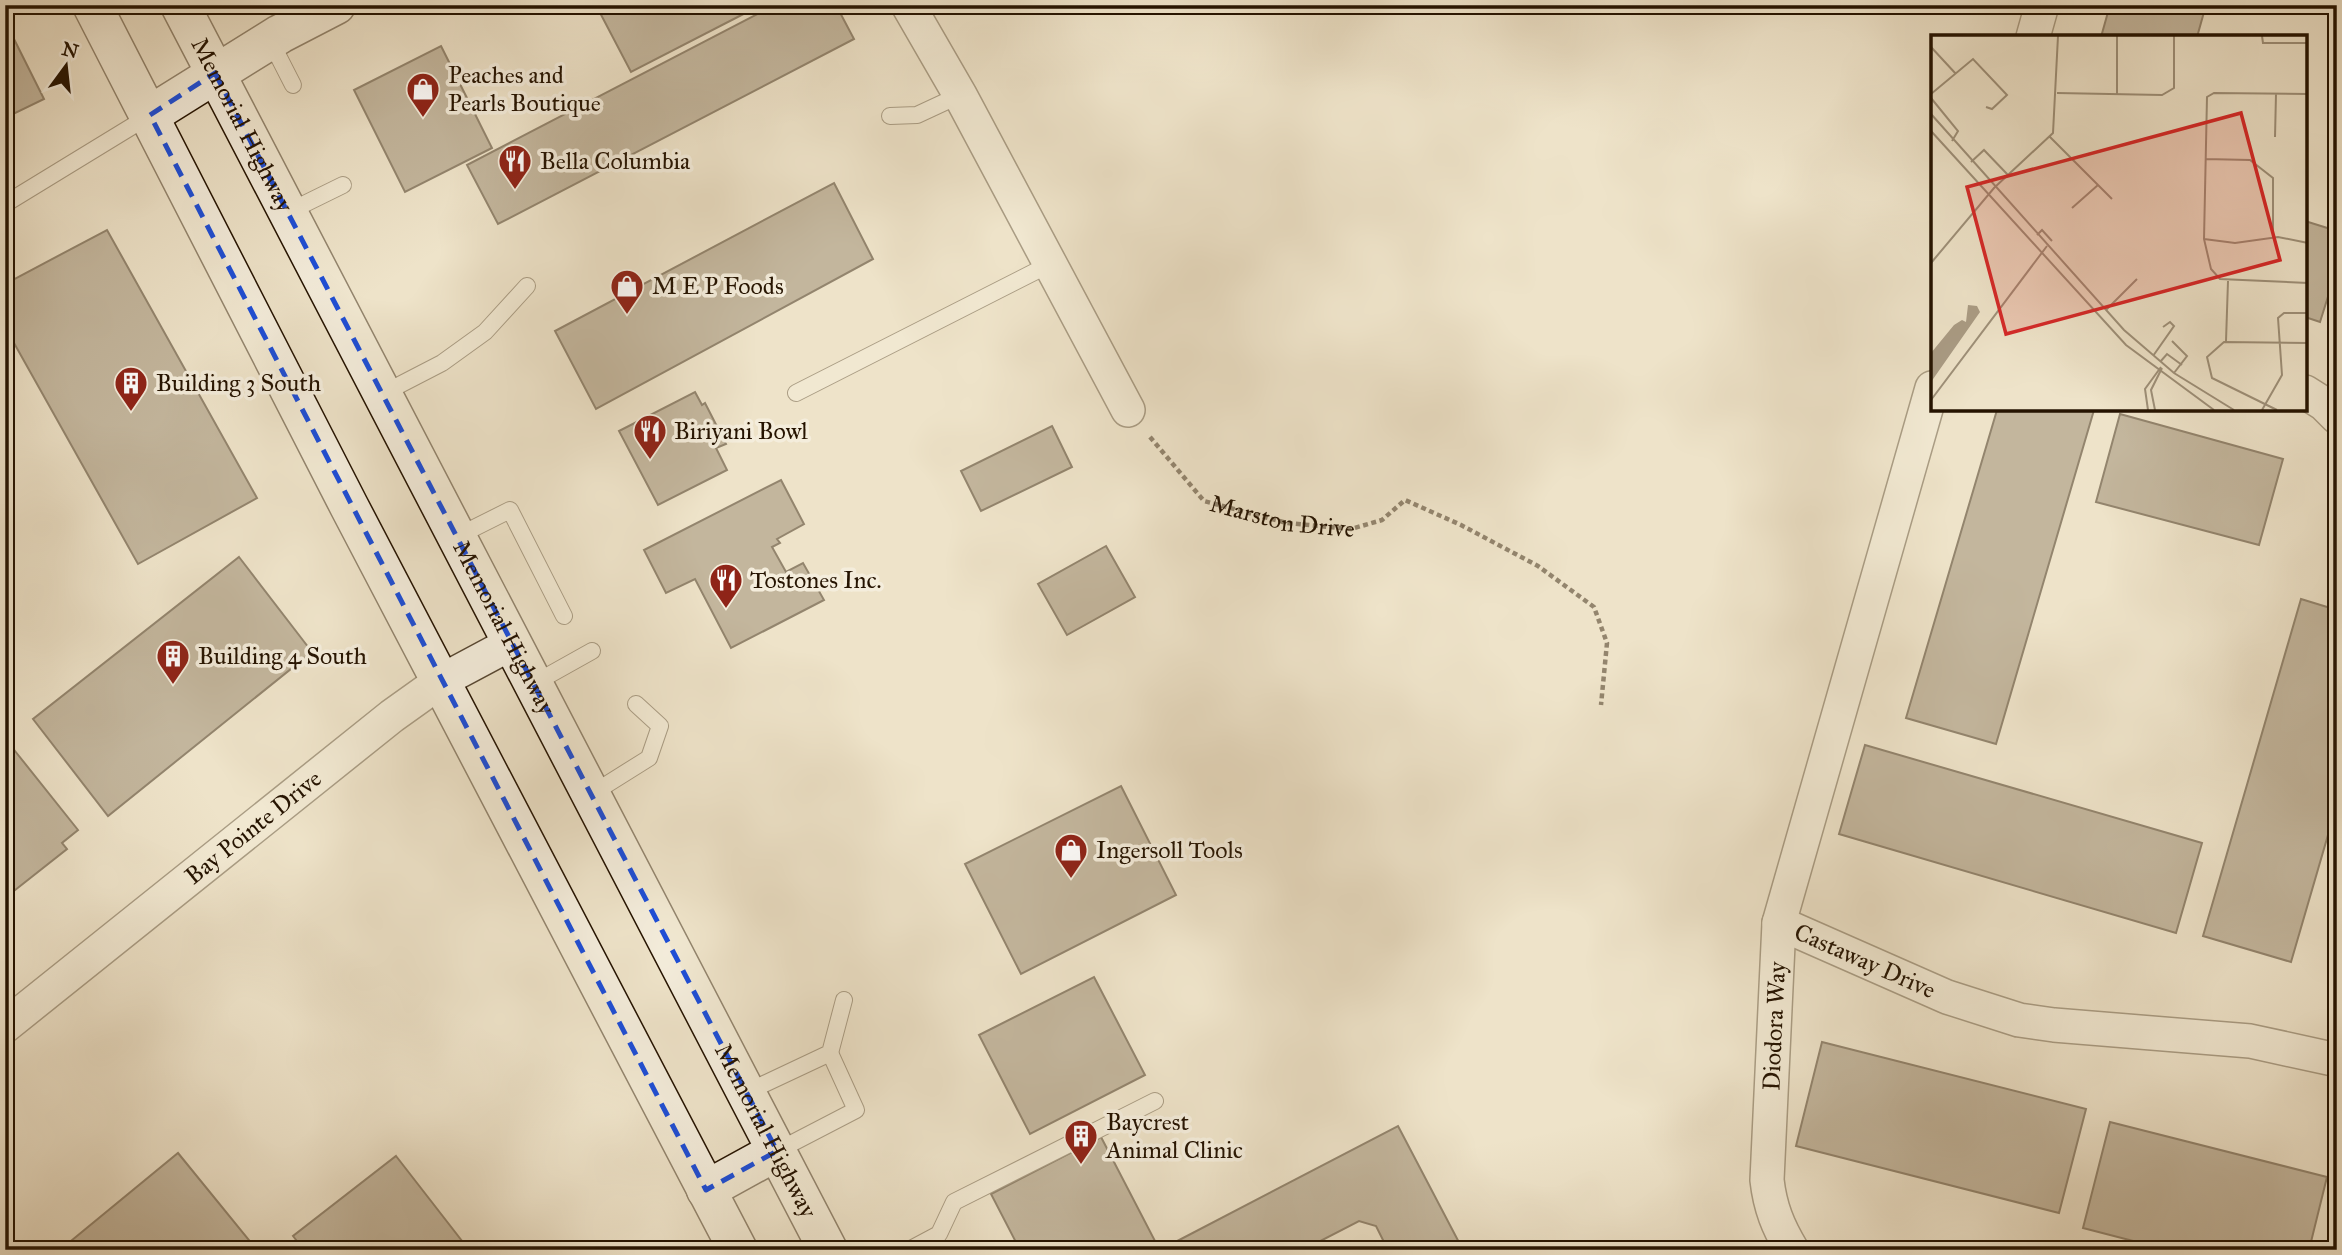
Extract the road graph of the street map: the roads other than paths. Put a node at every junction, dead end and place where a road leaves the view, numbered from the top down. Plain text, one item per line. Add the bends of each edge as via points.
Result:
1 (92, 5) edge
2 (180, 5) edge
3 (336, 5) edge
4 (908, 5) edge
5 (2042, 5) edge
6 (2034, 35) edge
7 (270, 40) junction
8 (215, 73) junction
9 (293, 85) dead end
10 (960, 95) junction
11 (149, 116) junction
12 (890, 116) dead end
13 (343, 185) dead end
14 (5, 204) edge
15 (288, 212) junction
16 (1050, 264) junction
17 (527, 286) dead end
18 (796, 393) dead end
19 (2307, 393) edge
20 (382, 394) junction
21 (1931, 395) edge
22 (1128, 410) road end
23 (2337, 417) edge
24 (456, 537) junction
25 (564, 616) dead end
26 (512, 643) junction
27 (592, 651) dead end
28 (441, 681) junction
29 (533, 684) junction
30 (636, 704) dead end
31 (590, 795) junction
32 (1779, 923) junction
33 (844, 1000) dead end
34 (5, 1026) edge
35 (830, 1053) junction
36 (2336, 1055) edge
37 (746, 1093) junction
38 (1155, 1101) dead end
39 (777, 1151) junction
40 (706, 1190) junction
41 (737, 1250) edge
42 (828, 1250) edge
43 (909, 1250) edge
44 (1792, 1250) edge

1 - 11 main road
2 - 8 main road, Memorial Highway
3 - 7 main road
4 - 10 street
5 - 6 street
7 - 8 main road
7 - 9 lane
8 - 11 main road
8 - 15 main road, Memorial Highway
10 - 12 lane via 917,115
10 - 16 street
11 - 14 lane
11 - 28 main road
13 - 15 lane
15 - 20 main road, Memorial Highway
16 - 18 lane
16 - 22 street
17 - 20 lane via 485,331 442,363
19 - 23 street
20 - 24 main road, Memorial Highway
21 - 32 street, Castaway Drive
24 - 25 lane via 510,510
24 - 26 main road, Memorial Highway
26 - 28 street, Bay Pointe Drive
26 - 29 main road, Memorial Highway
27 - 29 lane
28 - 34 street, Bay Pointe Drive
28 - 40 main road
29 - 31 main road, Memorial Highway
30 - 31 lane via 660,726 649,758
31 - 37 main road, Memorial Highway
32 - 36 street, Castaway Drive via 1947,997 2020,1020 2250,1041
32 - 44 street, Diodora Way via 1767,1180 1778,1227
33 - 35 lane
35 - 37 lane
35 - 39 lane via 856,1110
37 - 39 main road, Memorial Highway
38 - 43 lane via 954,1202 939,1234
39 - 40 main road
39 - 42 main road, Memorial Highway
40 - 41 main road

